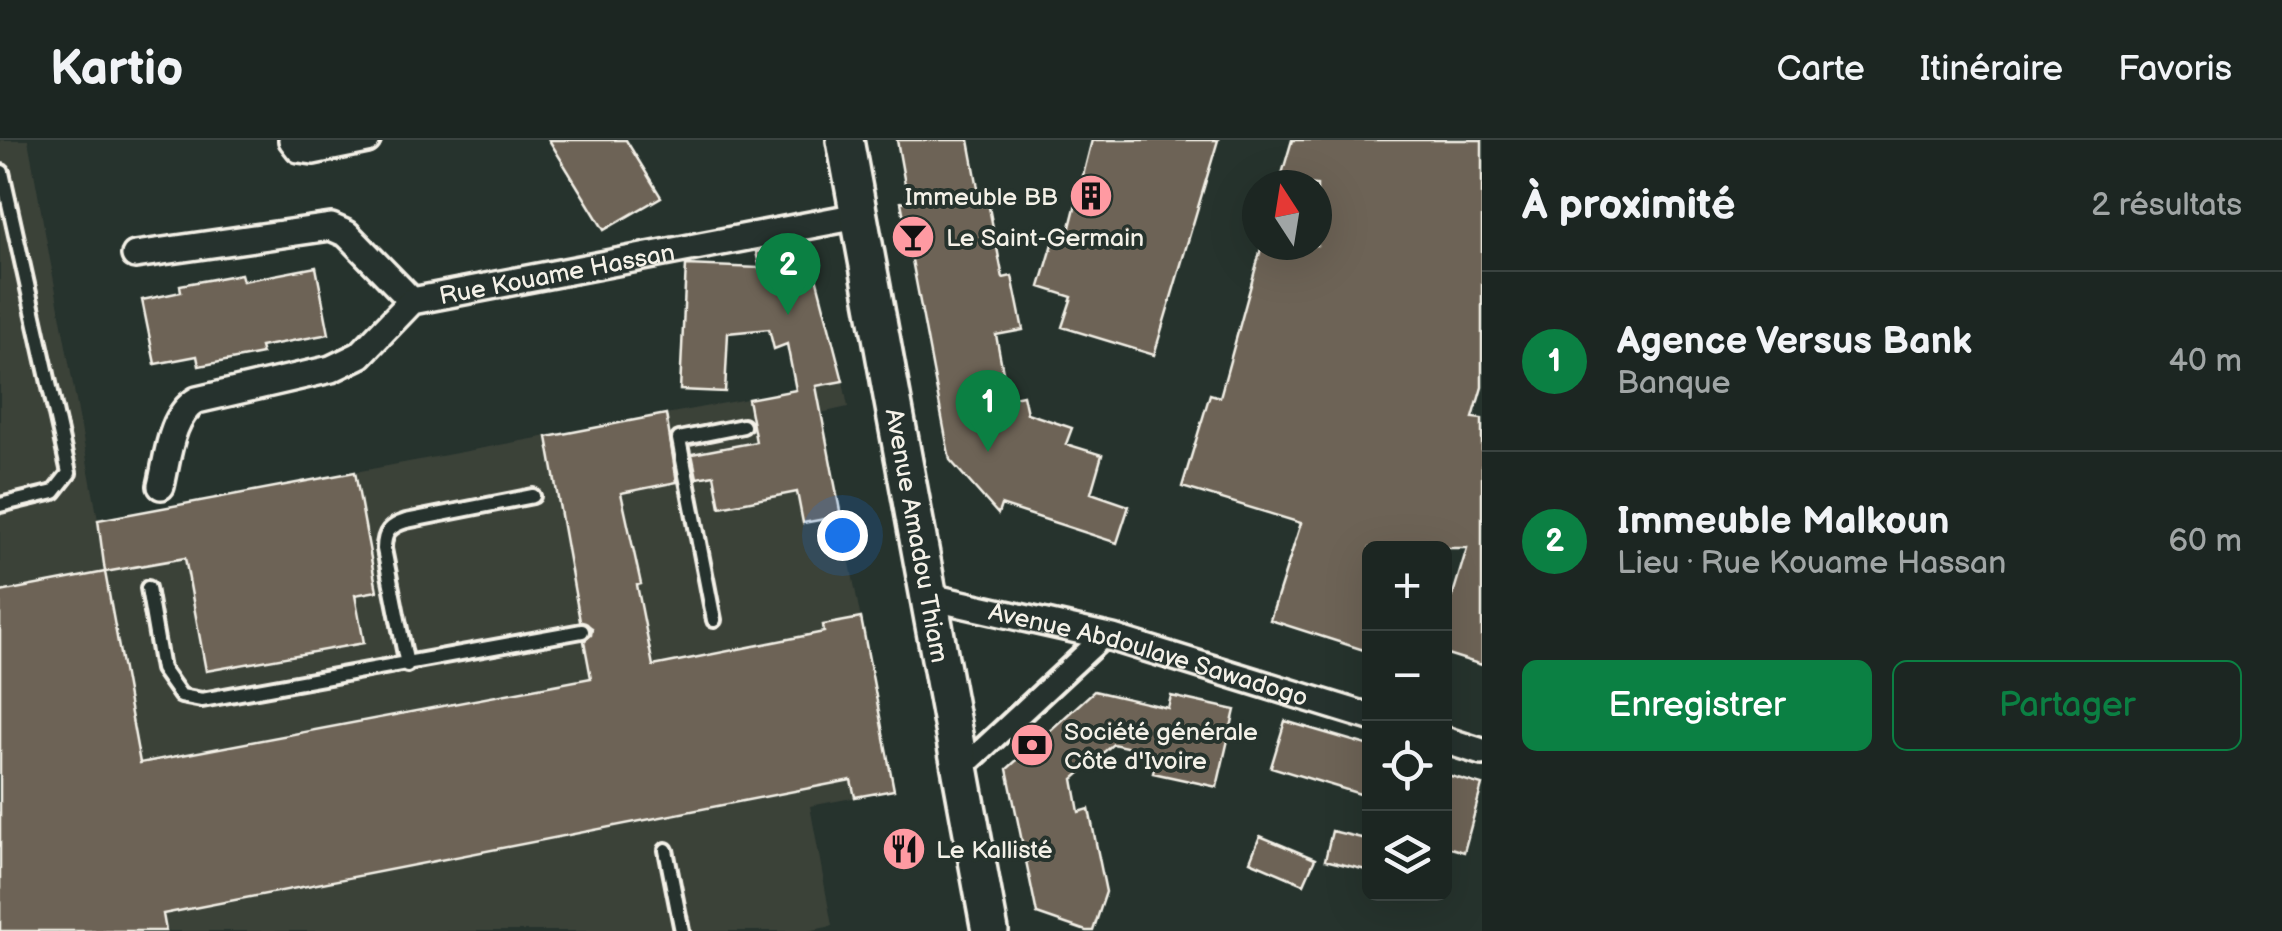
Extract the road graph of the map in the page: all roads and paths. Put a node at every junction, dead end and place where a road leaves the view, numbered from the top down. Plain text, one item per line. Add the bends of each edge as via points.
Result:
1 (292, 140) edge
2 (366, 140) edge
3 (844, 140) edge
4 (2, 172) edge
5 (858, 216) junction
6 (136, 255) dead end
7 (412, 301) junction
8 (743, 426) dead end
9 (161, 486) dead end
10 (533, 496) dead end
11 (0, 505) edge
12 (148, 588) dead end
13 (926, 596) junction
14 (714, 620) dead end
15 (582, 631) dead end
16 (1104, 636) junction
17 (407, 665) junction
18 (1362, 715) edge
19 (1452, 743) edge
20 (1482, 752) edge
21 (959, 770) junction
22 (666, 850) dead end
23 (682, 931) edge
24 (990, 931) edge

1 - 2 street via 313,151
3 - 5 main road, Avenue Amadou Thiam
4 - 11 lane via 68,473 54,492
5 - 7 street, Rue Kouame Hassan
5 - 13 main road, Avenue Amadou Thiam
6 - 7 street via 331,227 347,234
7 - 9 street, Rue Kouame Hassan via 349,361 185,407
8 - 14 lane via 679,439
10 - 17 lane via 389,528 384,549
12 - 17 lane via 162,669 181,696 202,700
13 - 16 street, Avenue Abdoulaye Sawadogo
13 - 21 main road, Avenue Amadou Thiam
15 - 17 lane
16 - 18 street, Avenue Abdoulaye Sawadogo
16 - 21 street
19 - 20 street
21 - 24 main road, Avenue Amadou Thiam
22 - 23 lane

